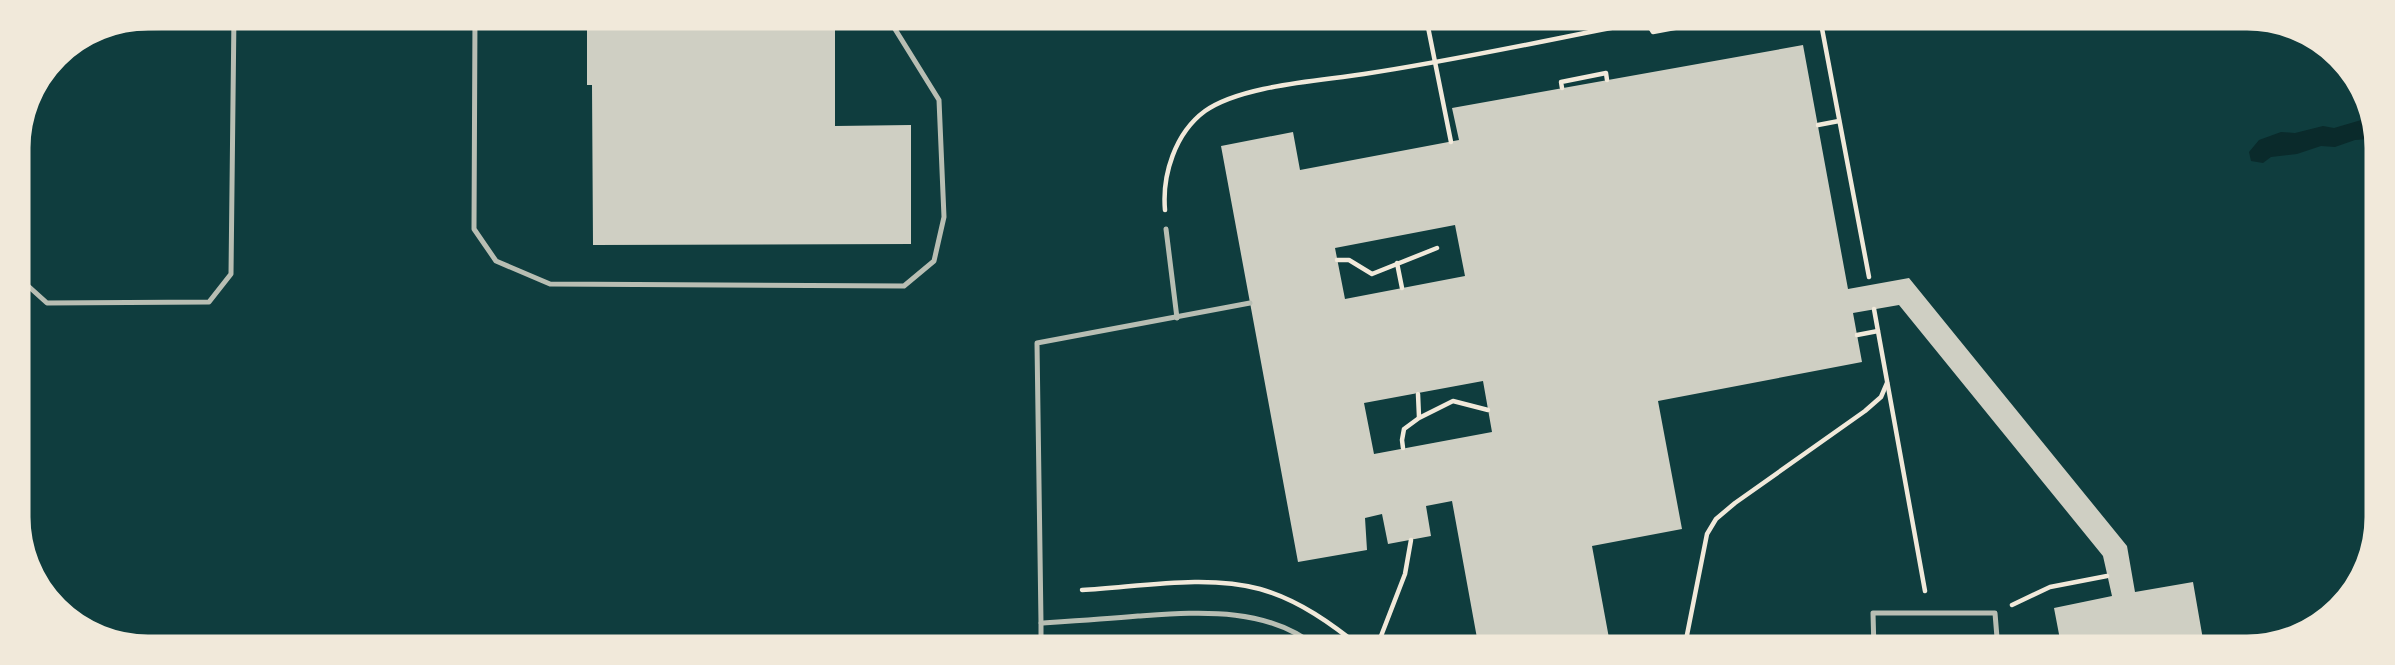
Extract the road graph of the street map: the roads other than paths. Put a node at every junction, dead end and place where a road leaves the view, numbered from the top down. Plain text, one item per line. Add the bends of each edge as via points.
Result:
1 (234, 26) joint
2 (475, 26) edge
3 (893, 26) edge
4 (128, 28) edge
5 (1166, 229) road end
6 (27, 271) edge
7 (1250, 303) dead end
8 (1177, 318) junction
9 (1041, 623) junction
10 (1306, 638) edge
11 (1874, 638) edge
12 (1997, 638) edge
13 (1041, 639) edge

1 - 4 lane
1 - 6 lane via 231,274 209,302 47,303 27,285
2 - 3 lane via 474,229 496,261 550,284 904,286 934,261 944,217 940,100
5 - 8 lane
7 - 8 lane
8 - 9 lane via 1037,343
9 - 10 lane via 1194,612 1243,615
9 - 13 lane
11 - 12 lane via 1873,613 1994,613

